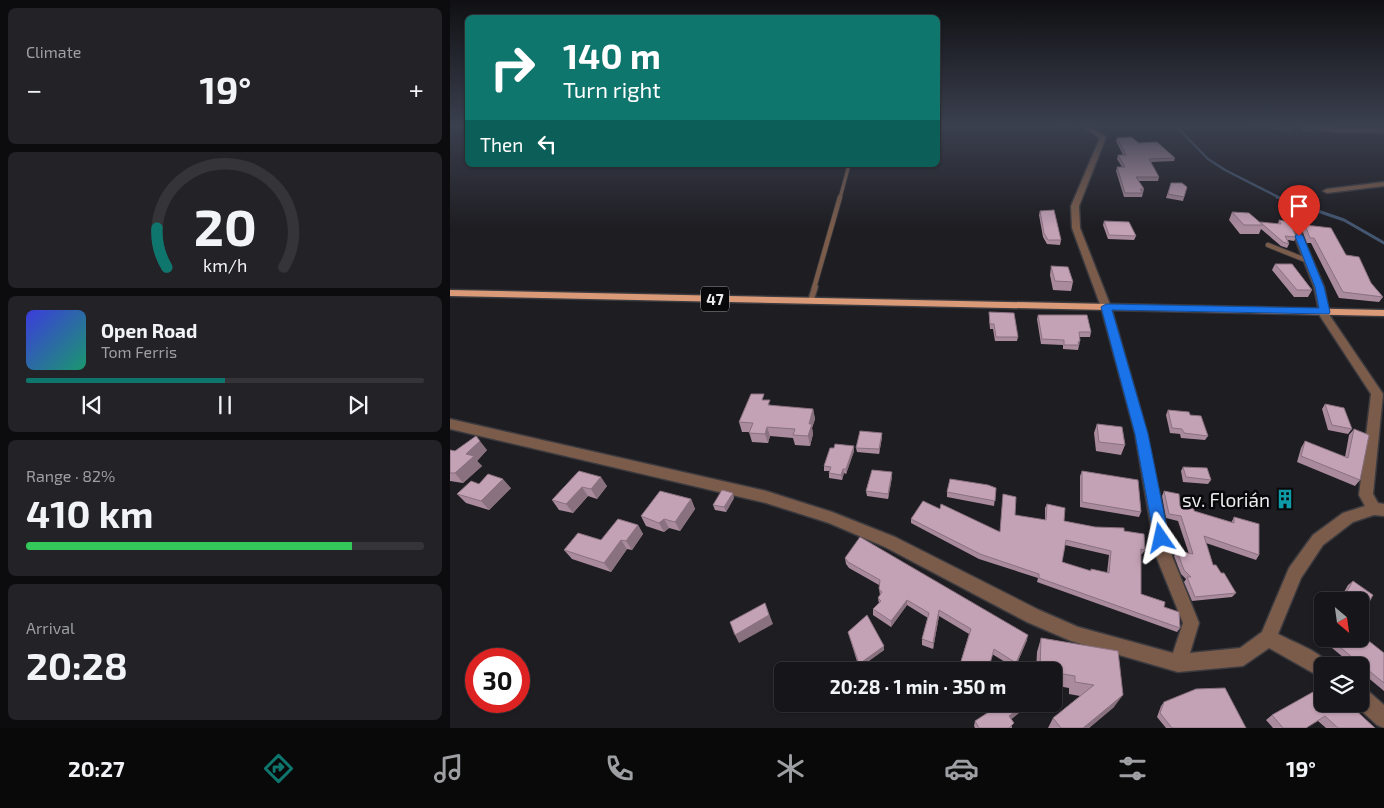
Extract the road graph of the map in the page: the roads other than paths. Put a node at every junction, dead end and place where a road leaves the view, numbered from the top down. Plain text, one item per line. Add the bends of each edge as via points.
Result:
1 (1093, 160) edge
2 (848, 167) edge
3 (1384, 184) edge
4 (1327, 191) dead end
5 (1293, 223) edge
6 (1268, 245) dead end
7 (1310, 261) junction
8 (450, 293) edge
9 (810, 300) junction
10 (1106, 307) junction
11 (1325, 312) junction
12 (1384, 313) edge
13 (450, 424) edge
14 (1379, 509) edge
15 (1268, 638) junction
16 (1178, 663) junction
17 (1314, 663) edge
18 (1369, 705) edge
19 (1384, 718) edge

1 - 10 street via 1074,206 1076,228
2 - 9 lane
3 - 4 street
5 - 7 street
6 - 7 lane
7 - 11 street
8 - 9 main road, 47
9 - 10 main road, 47
10 - 11 main road, 47
10 - 16 street via 1141,434 1164,556 1192,623
11 - 12 main road, 47
11 - 14 street via 1330,325 1377,394 1366,495
13 - 16 street via 766,497 832,518 890,542 1033,616 1077,635
14 - 15 street via 1348,516 1318,540 1295,573
15 - 16 street via 1243,657
15 - 17 street
18 - 19 street

